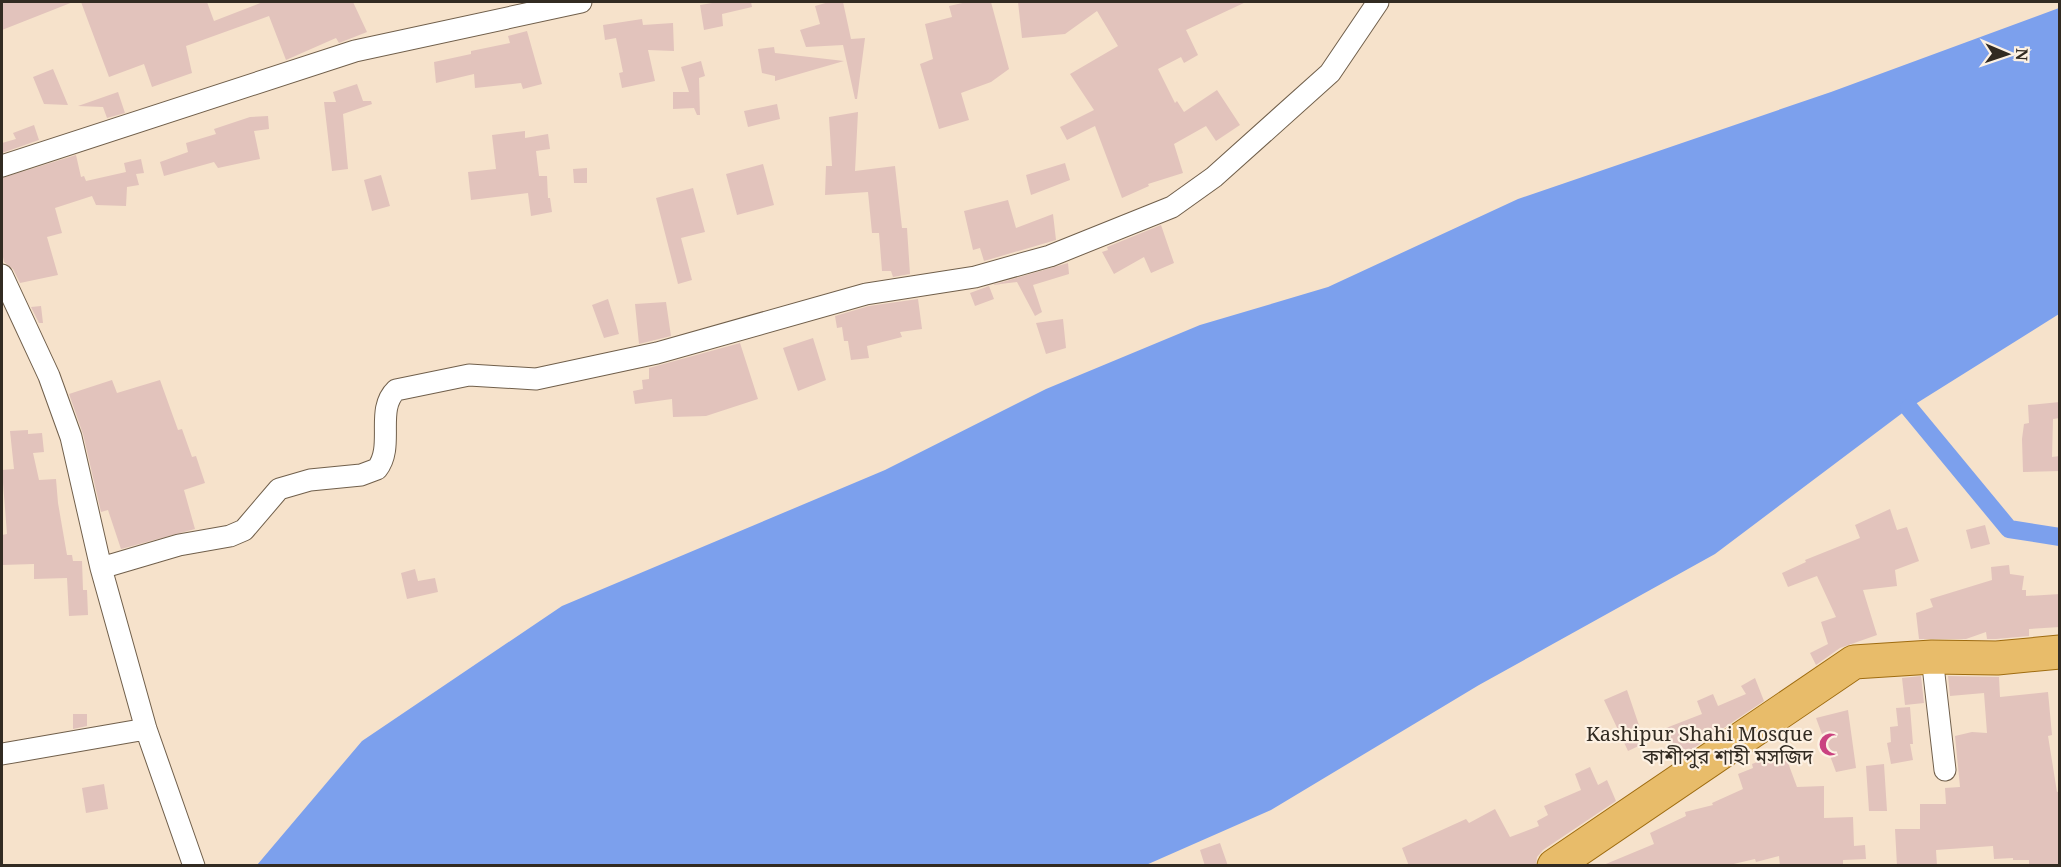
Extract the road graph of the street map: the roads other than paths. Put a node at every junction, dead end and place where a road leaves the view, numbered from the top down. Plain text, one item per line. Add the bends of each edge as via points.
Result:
1 (581, 2) edge
2 (1378, 2) edge
3 (2, 166) edge
4 (2, 275) edge
5 (101, 568) junction
6 (2060, 652) edge
7 (1932, 657) junction
8 (146, 729) junction
9 (2, 754) edge
10 (1946, 770) dead end
11 (194, 866) edge
12 (1554, 866) edge

1 - 3 street via 355,51
2 - 5 street via 1330,73 1214,177 1172,207 1050,256 975,277 866,294 657,353 536,379 469,375 396,390 387,404 385,452 377,469 279,489 244,530
4 - 5 street via 49,376 71,437
5 - 8 street
6 - 7 main road via 1997,658
7 - 10 street
7 - 12 main road via 1854,662
8 - 9 street
8 - 11 street

